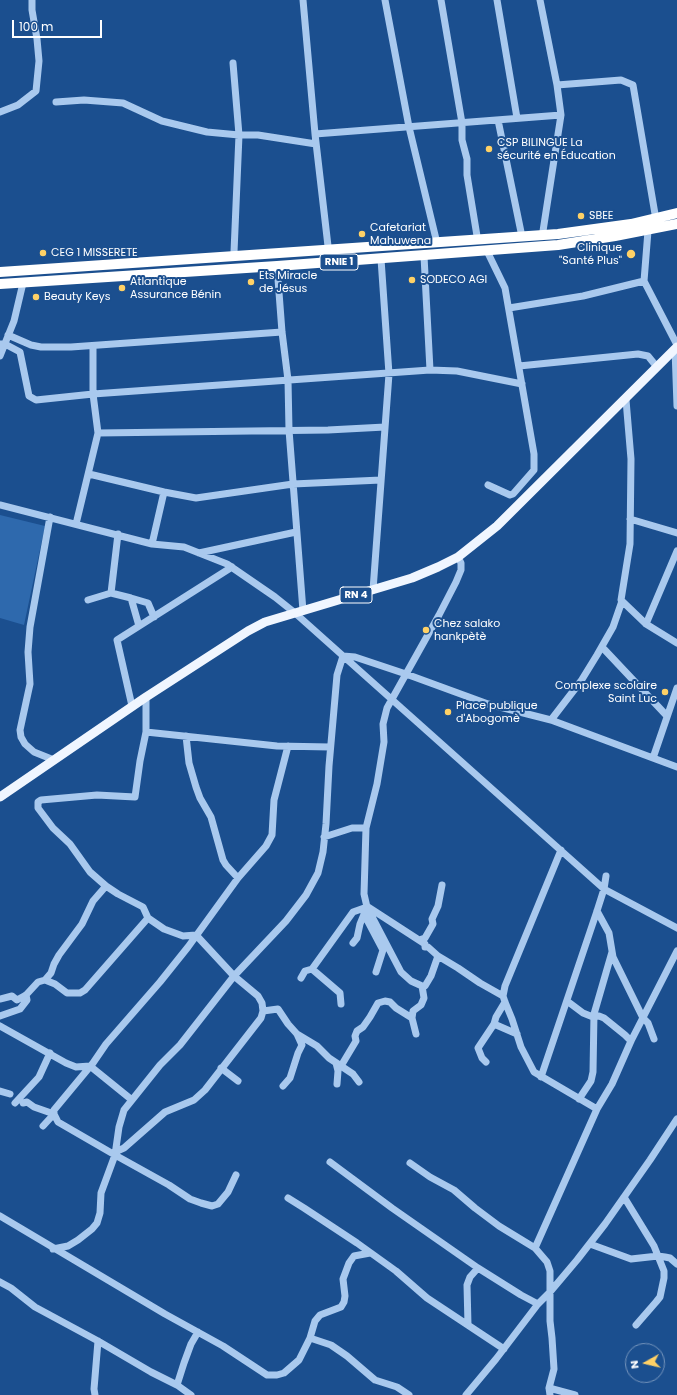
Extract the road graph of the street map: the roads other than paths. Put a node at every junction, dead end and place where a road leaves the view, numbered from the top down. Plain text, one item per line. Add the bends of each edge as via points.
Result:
1 (32, 0) edge
2 (302, 0) edge
3 (385, 0) edge
4 (441, 0) edge
5 (497, 0) edge
6 (540, 0) edge
7 (233, 63) dead end
8 (556, 85) junction
9 (56, 102) dead end
10 (0, 112) edge
11 (561, 115) junction
12 (517, 118) junction
13 (498, 120) junction
14 (462, 123) junction
15 (409, 127) junction
16 (315, 134) junction
17 (239, 135) junction
18 (316, 144) junction
19 (677, 209) edge
20 (655, 214) junction
21 (677, 214) edge
22 (677, 224) edge
23 (543, 231) junction
24 (648, 231) junction
25 (521, 232) junction
26 (477, 236) junction
27 (436, 239) junction
28 (328, 246) junction
29 (487, 251) junction
30 (234, 252) junction
31 (424, 256) junction
32 (381, 259) junction
33 (277, 266) junction
34 (0, 268) edge
35 (0, 272) edge
36 (644, 281) junction
37 (23, 283) junction
38 (0, 284) edge
39 (509, 308) junction
40 (282, 332) junction
41 (8, 335) junction
42 (2, 344) edge
43 (93, 346) junction
44 (676, 347) edge
45 (0, 356) edge
46 (519, 366) junction
47 (658, 368) junction
48 (430, 370) junction
49 (389, 374) junction
50 (288, 380) junction
51 (522, 384) junction
52 (93, 394) junction
53 (626, 400) junction
54 (677, 406) edge
55 (385, 427) junction
56 (289, 430) junction
57 (98, 433) junction
58 (89, 474) junction
59 (381, 480) junction
60 (293, 484) junction
61 (488, 485) dead end
62 (164, 492) junction
63 (0, 505) edge
64 (50, 517) junction
65 (630, 519) junction
66 (76, 524) junction
67 (296, 532) junction
68 (677, 533) edge
69 (118, 534) junction
70 (152, 544) junction
71 (677, 551) edge
72 (199, 553) junction
73 (458, 557) junction
74 (232, 567) junction
75 (373, 590) junction
76 (111, 594) junction
77 (131, 598) junction
78 (88, 600) dead end
79 (622, 601) junction
80 (299, 612) junction
81 (154, 617) junction
82 (646, 624) junction
83 (139, 626) junction
84 (677, 643) edge
85 (602, 647) junction
86 (343, 656) junction
87 (406, 674) junction
88 (677, 688) edge
89 (676, 696) edge
90 (146, 697) junction
91 (391, 699) junction
92 (132, 706) junction
93 (667, 716) junction
94 (551, 720) junction
95 (146, 732) junction
96 (186, 736) junction
97 (288, 746) junction
98 (330, 747) junction
99 (653, 758) junction
100 (54, 760) junction
101 (677, 767) edge
102 (0, 797) edge
103 (366, 828) junction
104 (324, 838) junction
105 (560, 850) junction
106 (606, 876) dead end
107 (238, 878) junction
108 (442, 885) dead end
109 (106, 886) junction
110 (604, 889) junction
111 (367, 907) junction
112 (597, 911) junction
113 (364, 914) junction
114 (148, 918) junction
115 (677, 928) edge
116 (196, 935) junction
117 (419, 940) junction
118 (353, 943) dead end
119 (677, 951) edge
120 (612, 952) junction
121 (438, 956) junction
122 (312, 969) junction
123 (376, 972) dead end
124 (234, 976) junction
125 (301, 978) dead end
126 (45, 980) junction
127 (422, 986) junction
128 (26, 995) junction
129 (0, 999) edge
130 (504, 999) junction
131 (567, 1001) junction
132 (341, 1004) dead end
133 (263, 1011) junction
134 (0, 1016) edge
135 (593, 1017) junction
136 (412, 1018) junction
137 (643, 1018) junction
138 (494, 1024) junction
139 (0, 1026) edge
140 (297, 1034) junction
141 (416, 1034) dead end
142 (517, 1034) junction
143 (654, 1039) dead end
144 (631, 1041) junction
145 (50, 1053) junction
146 (486, 1062) dead end
147 (339, 1065) junction
148 (90, 1066) junction
149 (76, 1067) junction
150 (221, 1068) junction
151 (541, 1077) junction
152 (80, 1078) junction
153 (238, 1081) dead end
154 (359, 1082) dead end
155 (336, 1084) dead end
156 (283, 1086) dead end
157 (0, 1091) edge
158 (10, 1094) dead end
159 (579, 1099) junction
160 (132, 1100) junction
161 (597, 1109) junction
162 (54, 1114) junction
163 (677, 1119) edge
164 (42, 1126) dead end
165 (115, 1153) junction
166 (330, 1162) dead end
167 (410, 1163) dead end
168 (236, 1175) dead end
169 (624, 1197) junction
170 (288, 1198) dead end
171 (0, 1216) edge
172 (590, 1244) junction
173 (68, 1246) junction
174 (534, 1248) junction
175 (53, 1249) junction
176 (370, 1252) junction
177 (66, 1256) junction
178 (658, 1256) junction
179 (677, 1264) edge
180 (478, 1268) junction
181 (0, 1282) edge
182 (550, 1292) junction
183 (538, 1304) junction
184 (468, 1325) junction
185 (636, 1325) dead end
186 (198, 1332) junction
187 (310, 1338) junction
188 (98, 1341) junction
189 (504, 1349) junction
190 (177, 1385) junction
191 (549, 1392) edge
192 (95, 1395) edge
193 (190, 1395) edge
194 (409, 1395) edge
195 (466, 1395) edge
196 (574, 1395) edge

1 - 10 street via 38,61 36,92 18,105
2 - 16 street
3 - 15 street
4 - 14 street
5 - 12 street
6 - 8 street
7 - 17 street
8 - 11 street
8 - 20 street via 621,80 633,85
9 - 17 street via 84,100 123,103 162,122 208,132
11 - 12 street
11 - 23 street
12 - 13 street
13 - 14 street
13 - 25 street
14 - 15 street
14 - 26 street via 462,140 467,159 467,175
15 - 16 street
15 - 27 street
16 - 18 street
17 - 18 street via 258,135
17 - 30 street
18 - 28 street
19 - 20 street
20 - 23 street via 603,224
21 - 35 highway, RNIE 1 via 631,224 558,234
22 - 24 highway, RNIE 1
23 - 25 street
24 - 29 highway, RNIE 1 via 558,245
24 - 36 street
25 - 26 street
26 - 27 street
27 - 28 street
28 - 30 street
29 - 31 highway, RNIE 1
29 - 39 street via 505,288
30 - 34 street
31 - 32 highway, RNIE 1
31 - 48 street
32 - 33 highway, RNIE 1
32 - 49 street
33 - 37 highway, RNIE 1
33 - 40 street
36 - 39 street via 582,296
36 - 44 street
37 - 38 highway, RNIE 1
37 - 41 street
39 - 46 street
40 - 43 street
40 - 50 street
41 - 42 street
41 - 43 street via 41,347
42 - 45 street
42 - 52 street via 20,352 29,396 32,399
43 - 52 street
44 - 47 main road, RN 4
44 - 54 street
46 - 47 street via 638,354 648,356
46 - 51 street
47 - 53 main road, RN 4
48 - 49 street
48 - 51 street via 457,371
49 - 50 street
49 - 55 street
50 - 52 street
50 - 56 street
51 - 61 street via 534,454 534,470 514,494 510,495
52 - 57 street
53 - 65 street via 631,459
53 - 73 main road, RN 4 via 497,526
55 - 56 street
55 - 59 street
56 - 57 street
56 - 60 street
57 - 58 street
58 - 62 street
58 - 66 street
59 - 60 street
59 - 75 street
60 - 62 street via 196,498
60 - 67 street
62 - 70 street
63 - 64 street
64 - 66 street
64 - 100 street via 30,627 30,684 20,730 25,744 34,752
65 - 68 street
65 - 79 street via 630,544
66 - 69 street
67 - 72 street
67 - 80 street
69 - 70 street
69 - 76 street
70 - 72 street via 184,547
71 - 82 street
72 - 74 street
73 - 75 main road, RN 4 via 426,573
73 - 87 street via 462,563 456,582
74 - 80 street
74 - 81 street
75 - 80 main road, RN 4
76 - 77 street
76 - 78 street
77 - 81 street via 148,603
77 - 83 street
79 - 82 street
79 - 85 street
80 - 86 street
80 - 90 main road, RN 4 via 265,622 248,631
81 - 83 street
82 - 84 street
83 - 92 street via 117,640
85 - 93 street
85 - 94 street via 581,681
86 - 87 street via 355,657
86 - 91 street
86 - 98 street via 337,675
87 - 91 street
87 - 94 street via 488,704
88 - 89 street
89 - 93 street
90 - 92 main road, RN 4
90 - 95 street
91 - 103 street via 384,716 384,742
91 - 105 street
92 - 100 main road, RN 4
93 - 99 street
94 - 99 street
95 - 96 street
95 - 109 street via 135,797 97,795 38,802 38,808 54,828 70,844 90,872
96 - 97 street
96 - 107 street via 190,763 200,798 211,816 223,860
97 - 98 street
97 - 107 street via 274,800 272,835 266,846
98 - 104 street
99 - 101 street
100 - 102 main road, RN 4
103 - 104 street via 352,828
103 - 111 street via 364,894
104 - 124 street via 318,873 306,896
105 - 110 street
105 - 130 street via 505,986
106 - 110 street
107 - 116 street
108 - 117 street via 438,906 432,919 433,924 425,938
109 - 114 street via 143,907
109 - 126 street via 93,901 82,924 59,955
110 - 112 street
110 - 115 street
111 - 113 street
111 - 117 street
111 - 122 street via 353,912
111 - 127 street via 401,972
112 - 120 street via 609,933
112 - 131 street
113 - 118 street
113 - 123 street via 383,950
114 - 116 street via 164,929 183,936
114 - 126 street via 85,990 80,993 67,993
116 - 124 street
116 - 148 street
117 - 121 street
119 - 137 street
120 - 135 street
120 - 137 street
121 - 127 street via 431,976 425,986
121 - 130 street
122 - 125 street via 305,971
122 - 132 street via 340,993
124 - 133 street via 258,996
124 - 160 street via 180,1045
126 - 128 street via 38,982
127 - 136 street via 424,998 413,1011
128 - 129 street via 17,1000 12,996
128 - 134 street via 20,1009
130 - 138 street
130 - 142 street
131 - 135 street
131 - 151 street
133 - 140 street via 278,1008
133 - 150 street via 261,1018
135 - 144 street via 604,1018
135 - 159 street via 593,1072
136 - 141 street
136 - 147 street via 390,1002 378,1003 363,1027 357,1031 356,1041
137 - 143 street via 648,1023
137 - 144 street
138 - 142 street
138 - 146 street via 478,1048
139 - 145 street
140 - 147 street via 317,1046
140 - 156 street via 302,1046 290,1078
142 - 151 street via 529,1065
144 - 161 street via 612,1084
145 - 149 street
145 - 162 street via 39,1078 19,1103 27,1102
147 - 154 street via 353,1074
147 - 155 street
148 - 149 street
148 - 152 street
148 - 160 street
149 - 152 street
150 - 153 street
150 - 165 street via 194,1100 165,1112
151 - 159 street
152 - 162 street via 57,1106
157 - 158 street
159 - 161 street
160 - 165 street via 124,1110
161 - 174 street
162 - 164 street
162 - 165 street via 58,1122
163 - 169 street
165 - 168 street via 190,1199 212,1206 218,1204 228,1192
165 - 173 street via 101,1193 97,1223
166 - 180 street
167 - 174 street via 454,1190 499,1226
169 - 172 street
169 - 178 street via 650,1238
170 - 176 street
171 - 175 street
172 - 178 street via 630,1259
172 - 182 street
173 - 175 street
173 - 177 street
174 - 182 street via 547,1262 550,1271
175 - 177 street
176 - 184 street via 427,1298
176 - 187 street via 354,1256 349,1263 343,1279 345,1296 342,1307 320,1315 315,1321
177 - 186 street
178 - 179 street via 670,1258
178 - 185 street via 664,1278 660,1297
180 - 183 street
180 - 184 street via 467,1285
181 - 188 street via 35,1307
182 - 183 street
182 - 191 street via 554,1369
183 - 189 street
184 - 189 street
186 - 187 street via 268,1375 284,1373 294,1366
186 - 190 street via 191,1344
187 - 194 street via 331,1345 375,1380 397,1387
188 - 190 street
188 - 192 street
189 - 195 street
190 - 193 street
191 - 196 street

